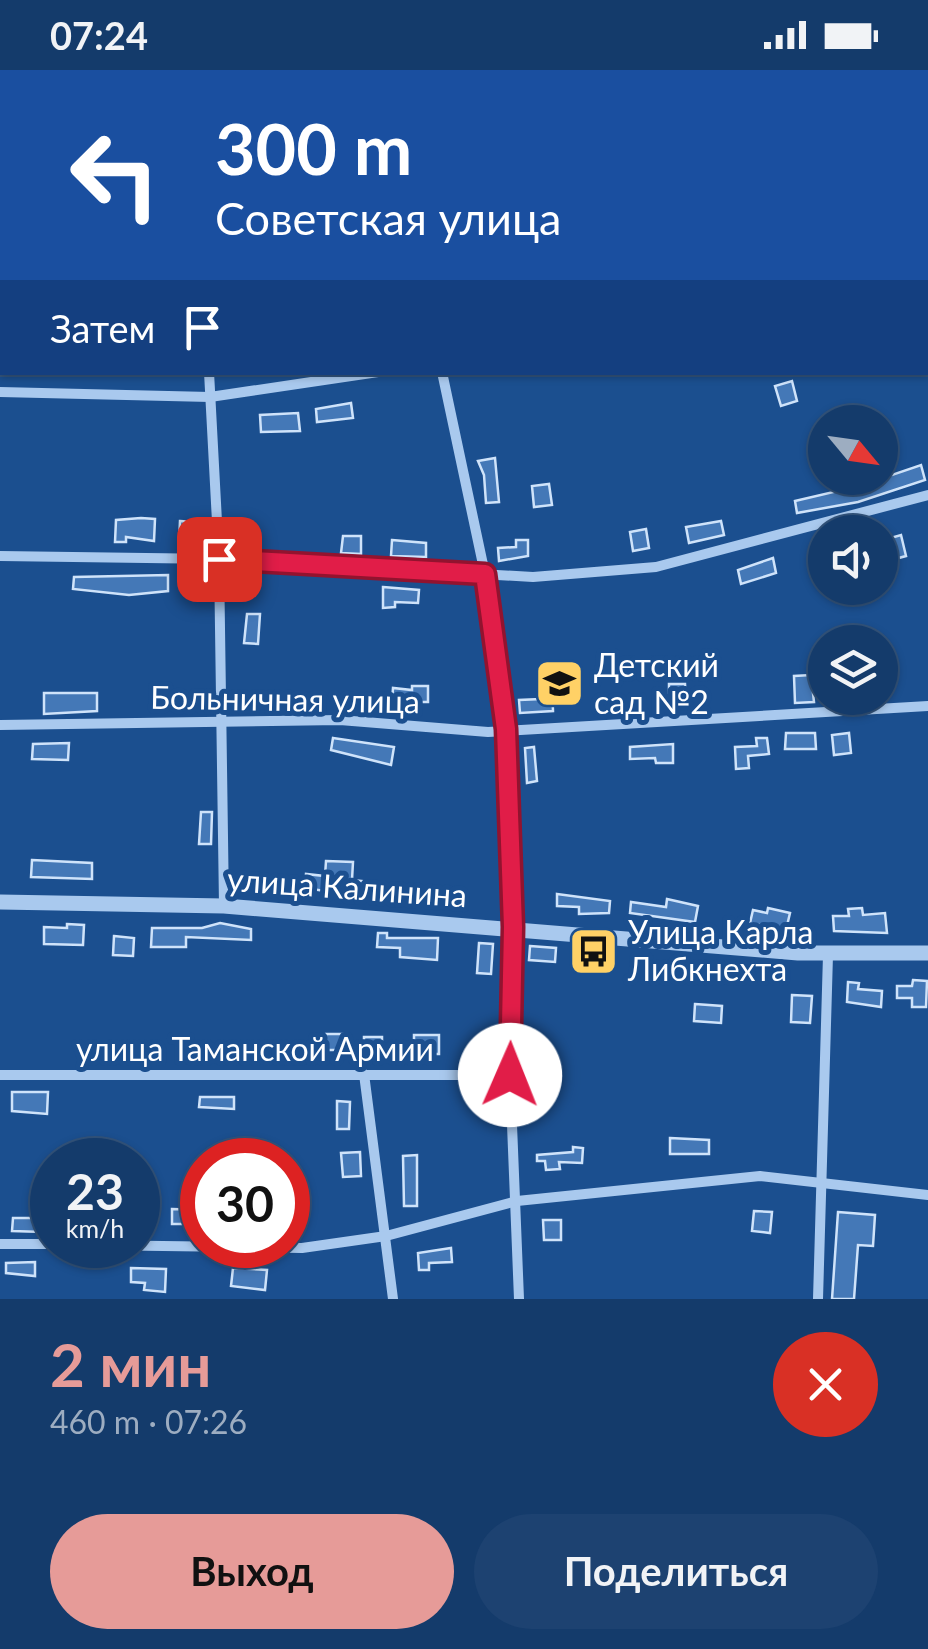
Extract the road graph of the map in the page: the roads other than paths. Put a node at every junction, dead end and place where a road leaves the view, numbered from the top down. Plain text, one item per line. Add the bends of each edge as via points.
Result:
1 (210, 375) edge
2 (358, 375) edge
3 (443, 375) edge
4 (0, 392) edge
5 (210, 397) junction
6 (928, 495) edge
7 (0, 556) edge
8 (219, 559) junction
9 (485, 574) junction
10 (928, 706) edge
11 (223, 722) junction
12 (0, 725) edge
13 (506, 729) junction
14 (0, 902) edge
15 (224, 906) junction
16 (513, 927) junction
17 (928, 953) edge
18 (828, 955) junction
19 (364, 1074) junction
20 (0, 1075) edge
21 (510, 1075) junction
22 (820, 1184) junction
23 (928, 1195) edge
24 (518, 1201) junction
25 (386, 1236) junction
26 (0, 1244) edge
27 (30, 1244) edge
28 (160, 1246) edge
29 (392, 1299) edge
30 (519, 1299) edge
31 (818, 1299) edge

1 - 5 street
2 - 5 street
3 - 9 street
4 - 5 street
5 - 8 street
6 - 9 street via 656,567 534,577
7 - 8 street
8 - 9 street
8 - 11 street
9 - 13 street
10 - 13 street, Больничная улица
11 - 12 street, Больничная улица
11 - 13 street, Больничная улица
11 - 15 street
13 - 16 street
14 - 15 street, улица Калинина
15 - 16 street, улица Калинина
16 - 18 street, улица Калинина
16 - 21 street
17 - 18 street, улица Калинина
18 - 22 street
19 - 20 street, улица Таманской Армии
19 - 21 street, улица Таманской Армии
19 - 25 street
21 - 24 street
22 - 23 street
22 - 24 street via 760,1176
22 - 31 street
24 - 25 street
24 - 30 street
25 - 28 street via 302,1248
25 - 29 street
26 - 27 street

